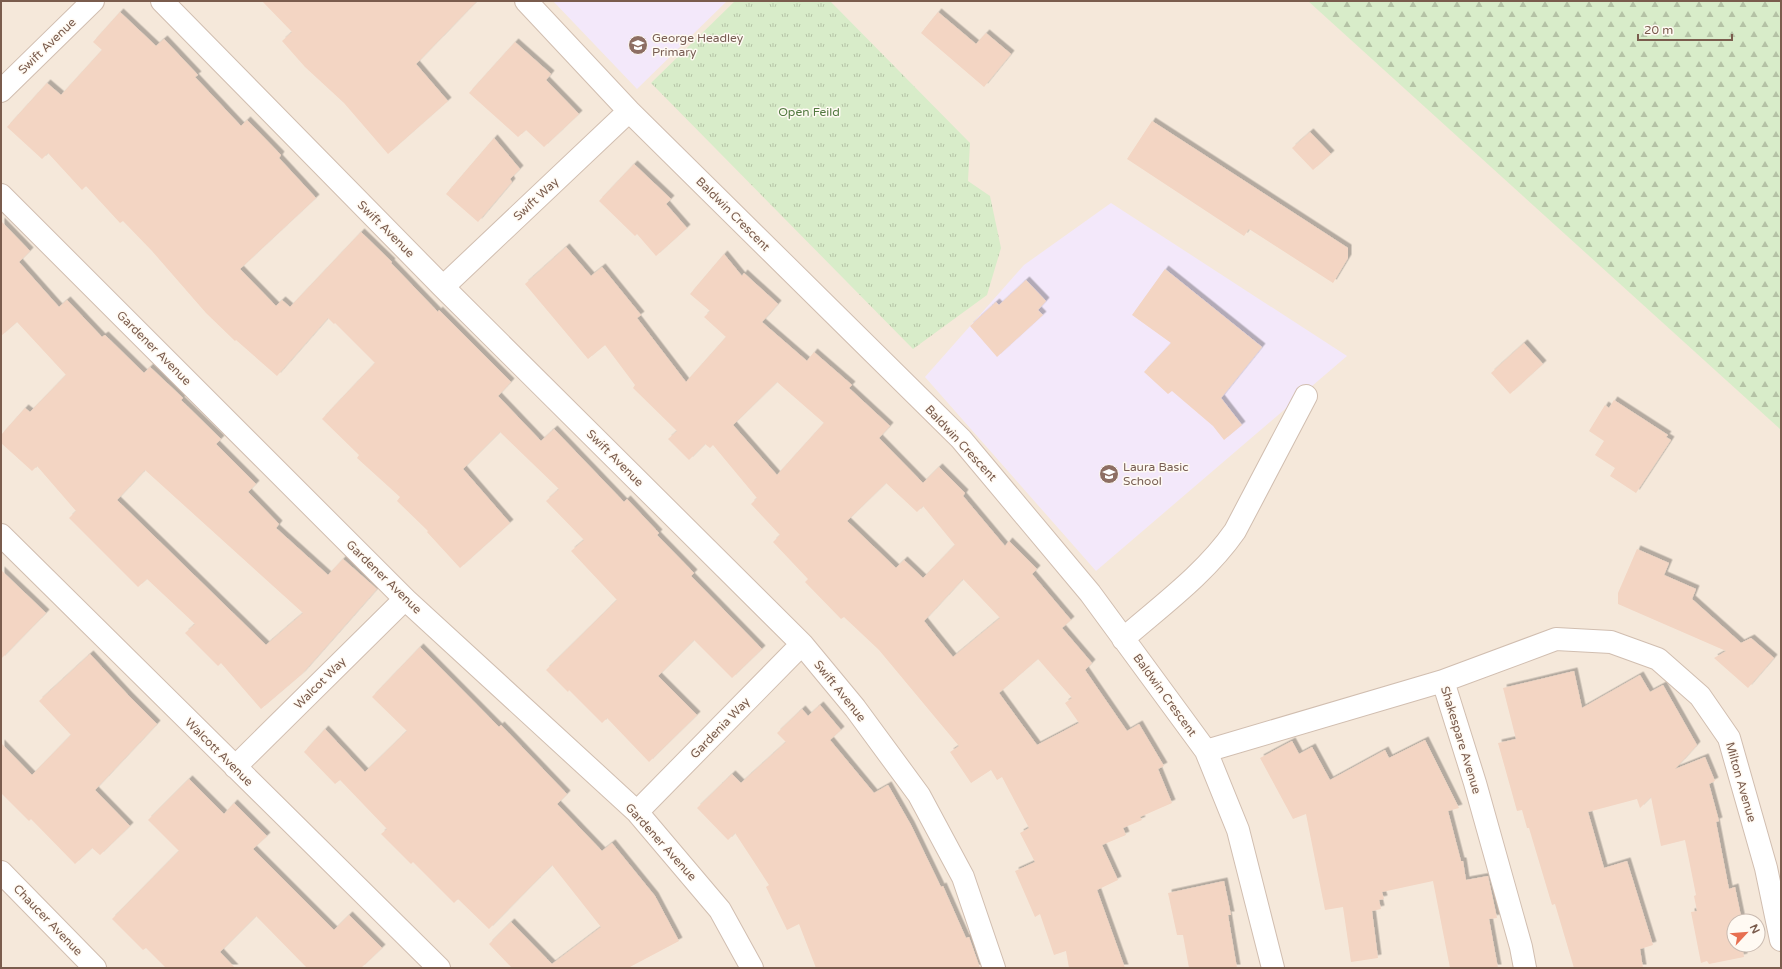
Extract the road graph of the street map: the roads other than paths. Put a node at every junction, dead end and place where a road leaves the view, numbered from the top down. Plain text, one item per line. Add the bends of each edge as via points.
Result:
1 (93, 1) edge
2 (162, 1) edge
3 (526, 1) edge
4 (1, 91) edge
5 (629, 111) junction
6 (1, 195) edge
7 (443, 287) junction
8 (1306, 396) dead end
9 (1, 535) edge
10 (405, 599) junction
11 (1123, 639) junction
12 (802, 644) junction
13 (1443, 681) junction
14 (1206, 751) junction
15 (235, 767) junction
16 (638, 812) junction
17 (1, 872) edge
18 (1781, 940) edge
19 (95, 968) edge
20 (439, 968) edge
21 (752, 968) edge
22 (994, 968) edge
23 (1273, 968) edge
24 (1525, 968) edge

1 - 4 street, Swift Avenue
2 - 7 street, Swift Avenue
3 - 5 street, Baldwin Crescent
5 - 7 street, Swift Way
5 - 11 street, Baldwin Crescent via 961,439 1090,593
6 - 10 street, Gardener Avenue
7 - 12 street, Swift Avenue
8 - 11 street via 1235,531 1222,549
9 - 15 street, Walcott Avenue
10 - 15 street, Walcot Way
10 - 16 street, Gardener Avenue
11 - 14 street, Baldwin Crescent
12 - 16 street, Gardenia Way
12 - 22 street, Swift Avenue via 855,708 919,795 963,877
13 - 14 street, Shakespare Avenue
13 - 18 street, Milton Avenue via 1556,639 1611,642 1658,659 1700,696 1729,738 1766,868
13 - 24 street, Shakespare Avenue via 1477,791
14 - 23 street, Baldwin Crescent via 1238,830
15 - 20 street, Walcott Avenue
16 - 21 street, Gardener Avenue via 720,910
17 - 19 street, Chaucer Avenue

